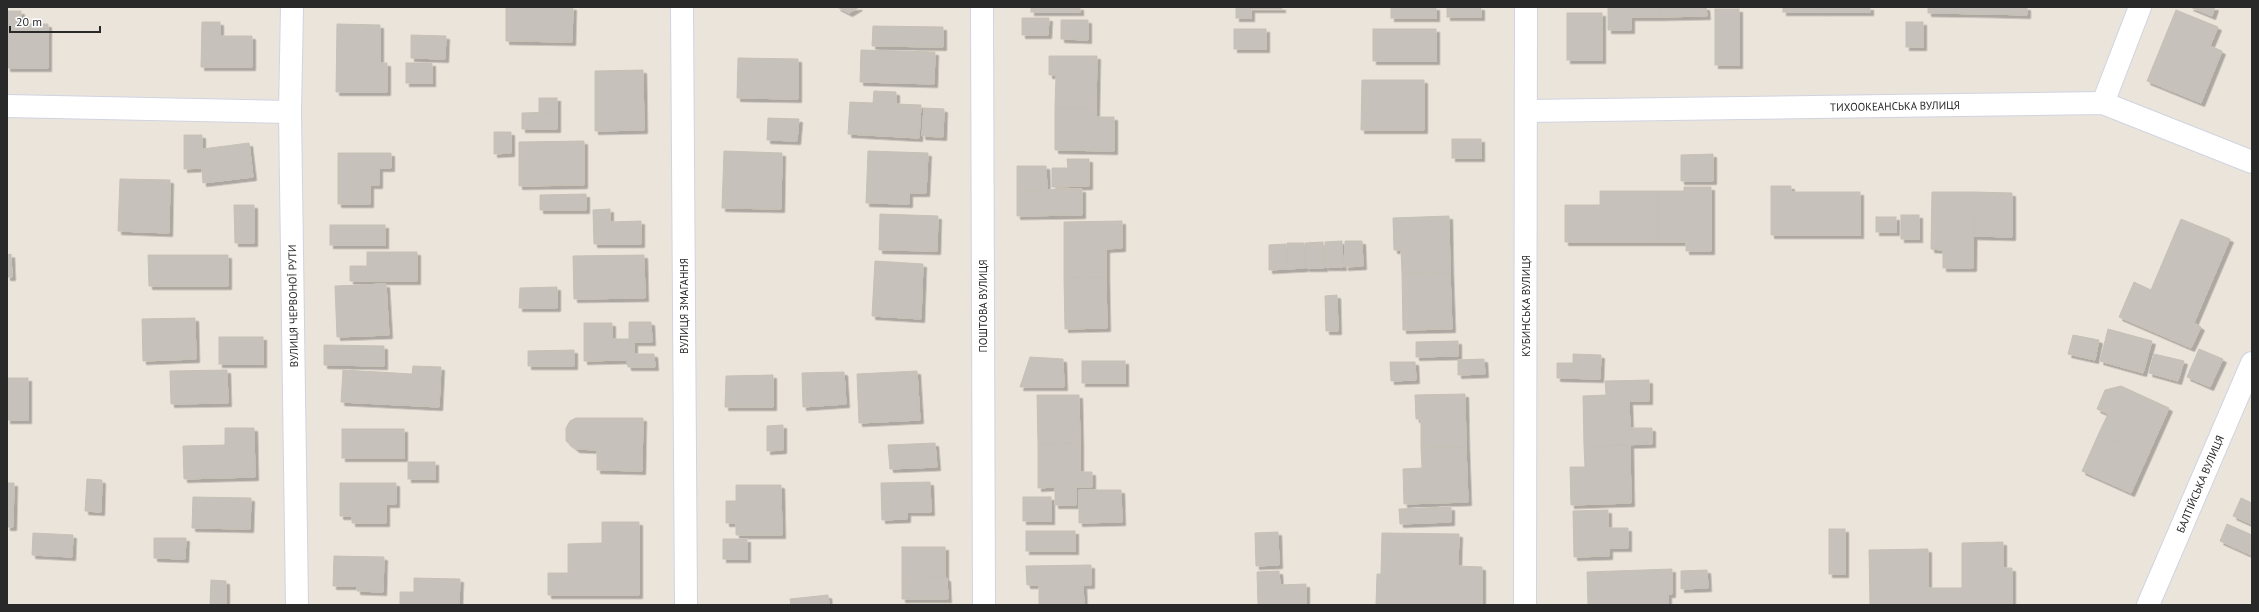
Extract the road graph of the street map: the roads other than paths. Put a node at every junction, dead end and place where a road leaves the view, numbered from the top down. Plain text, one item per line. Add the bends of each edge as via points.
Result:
1 (292, 7) edge
2 (682, 7) edge
3 (982, 7) edge
4 (1526, 7) edge
5 (2140, 7) edge
6 (2103, 103) junction
7 (7, 106) edge
8 (1526, 111) junction
9 (290, 112) junction
10 (2252, 162) edge
11 (2252, 363) edge
12 (297, 605) edge
13 (686, 605) edge
14 (984, 605) edge
15 (1525, 605) edge
16 (2148, 605) edge

1 - 9 street, ВУЛИЦЯ ЧЕРВОНОЇ РУТИ
2 - 13 street, ВУЛИЦЯ ЗМАГАННЯ
3 - 14 street, ПОШТОВА ВУЛИЦЯ
4 - 8 street, КУБИНСЬКА ВУЛИЦЯ
5 - 6 street
6 - 8 street, ТИХООКЕАНСЬКА ВУЛИЦЯ
6 - 10 street, ТИХООКЕАНСЬКА ВУЛИЦЯ
7 - 9 street
8 - 15 street, КУБИНСЬКА ВУЛИЦЯ
9 - 12 street, ВУЛИЦЯ ЧЕРВОНОЇ РУТИ
11 - 16 street, БАЛТІЙСЬКА ВУЛИЦЯ

